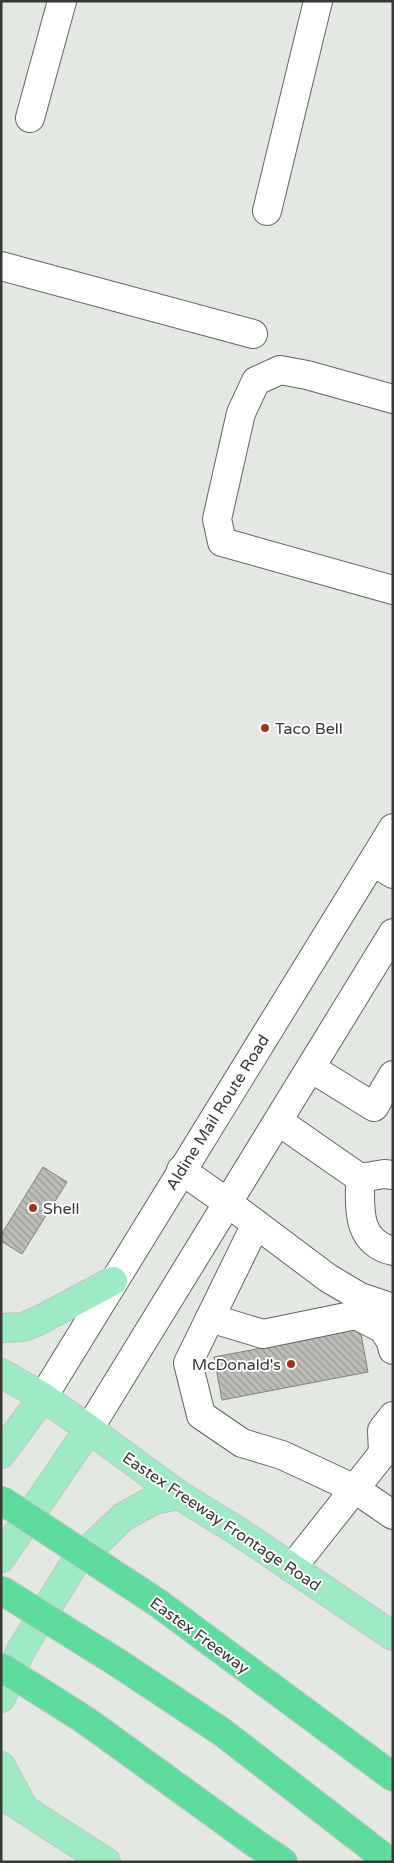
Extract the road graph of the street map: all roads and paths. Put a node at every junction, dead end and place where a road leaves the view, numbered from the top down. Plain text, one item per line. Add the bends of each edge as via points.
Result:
1 (62, 1) edge
2 (318, 1) edge
3 (30, 118) dead end
4 (267, 211) dead end
5 (1, 266) edge
6 (253, 334) dead end
7 (393, 399) edge
8 (393, 590) edge
9 (393, 828) edge
10 (383, 868) edge
11 (393, 934) edge
12 (311, 1068) junction
13 (393, 1075) edge
14 (384, 1111) edge
15 (278, 1121) junction
16 (181, 1170) junction
17 (393, 1175) edge
18 (360, 1178) junction
19 (228, 1203) junction
20 (256, 1224) junction
21 (393, 1251) edge
22 (113, 1281) junction
23 (210, 1318) junction
24 (388, 1319) edge
25 (1, 1328) edge
26 (393, 1350) edge
27 (1, 1373) edge
28 (42, 1397) junction
29 (393, 1416) edge
30 (89, 1428) junction
31 (388, 1449) edge
32 (1, 1454) edge
33 (355, 1489) junction
34 (179, 1495) junction
35 (1, 1500) edge
36 (393, 1515) edge
37 (1, 1558) edge
38 (292, 1568) junction
39 (1, 1590) edge
40 (393, 1636) edge
41 (1, 1667) edge
42 (1, 1698) edge
43 (1, 1766) edge
44 (393, 1777) edge
45 (1, 1794) edge
46 (13, 1807) edge
47 (106, 1862) edge
48 (283, 1862) edge
49 (390, 1862) edge

1 - 3 street
2 - 4 street
5 - 6 street
7 - 8 street via 280,370 256,381 241,413 217,519 222,542
9 - 10 street, Aldine Mail Route Road
10 - 16 street, Aldine Mail Route Road
11 - 12 street
12 - 14 street
12 - 15 street
13 - 14 street
15 - 18 street
15 - 19 street
16 - 19 street
16 - 22 street, Aldine Mail Route Road
17 - 18 street
18 - 21 street via 360,1214 365,1232 383,1248
19 - 20 street
19 - 30 street
20 - 23 street
20 - 24 street
22 - 25 main road via 24,1327
22 - 28 street, Aldine Mail Route Road
23 - 24 street via 263,1334 356,1315
23 - 33 street via 188,1362 201,1415 242,1442 282,1455
24 - 26 street via 383,1329
27 - 28 main road, Eastex Freeway Frontage Road
28 - 30 main road, Eastex Freeway Frontage Road
28 - 32 main road
29 - 31 street via 382,1430
30 - 34 main road, Eastex Freeway Frontage Road
30 - 37 main road
31 - 33 street
33 - 36 street
33 - 38 street
34 - 38 main road, Eastex Freeway Frontage Road
34 - 42 main road via 154,1500 123,1517 74,1564 21,1650
35 - 44 highway, Eastex Freeway, bridge via 158,1603
38 - 40 main road, Eastex Freeway Frontage Road
39 - 49 highway, bridge via 222,1732
41 - 48 highway, bridge via 85,1720
43 - 46 main road
45 - 46 main road
46 - 47 main road

